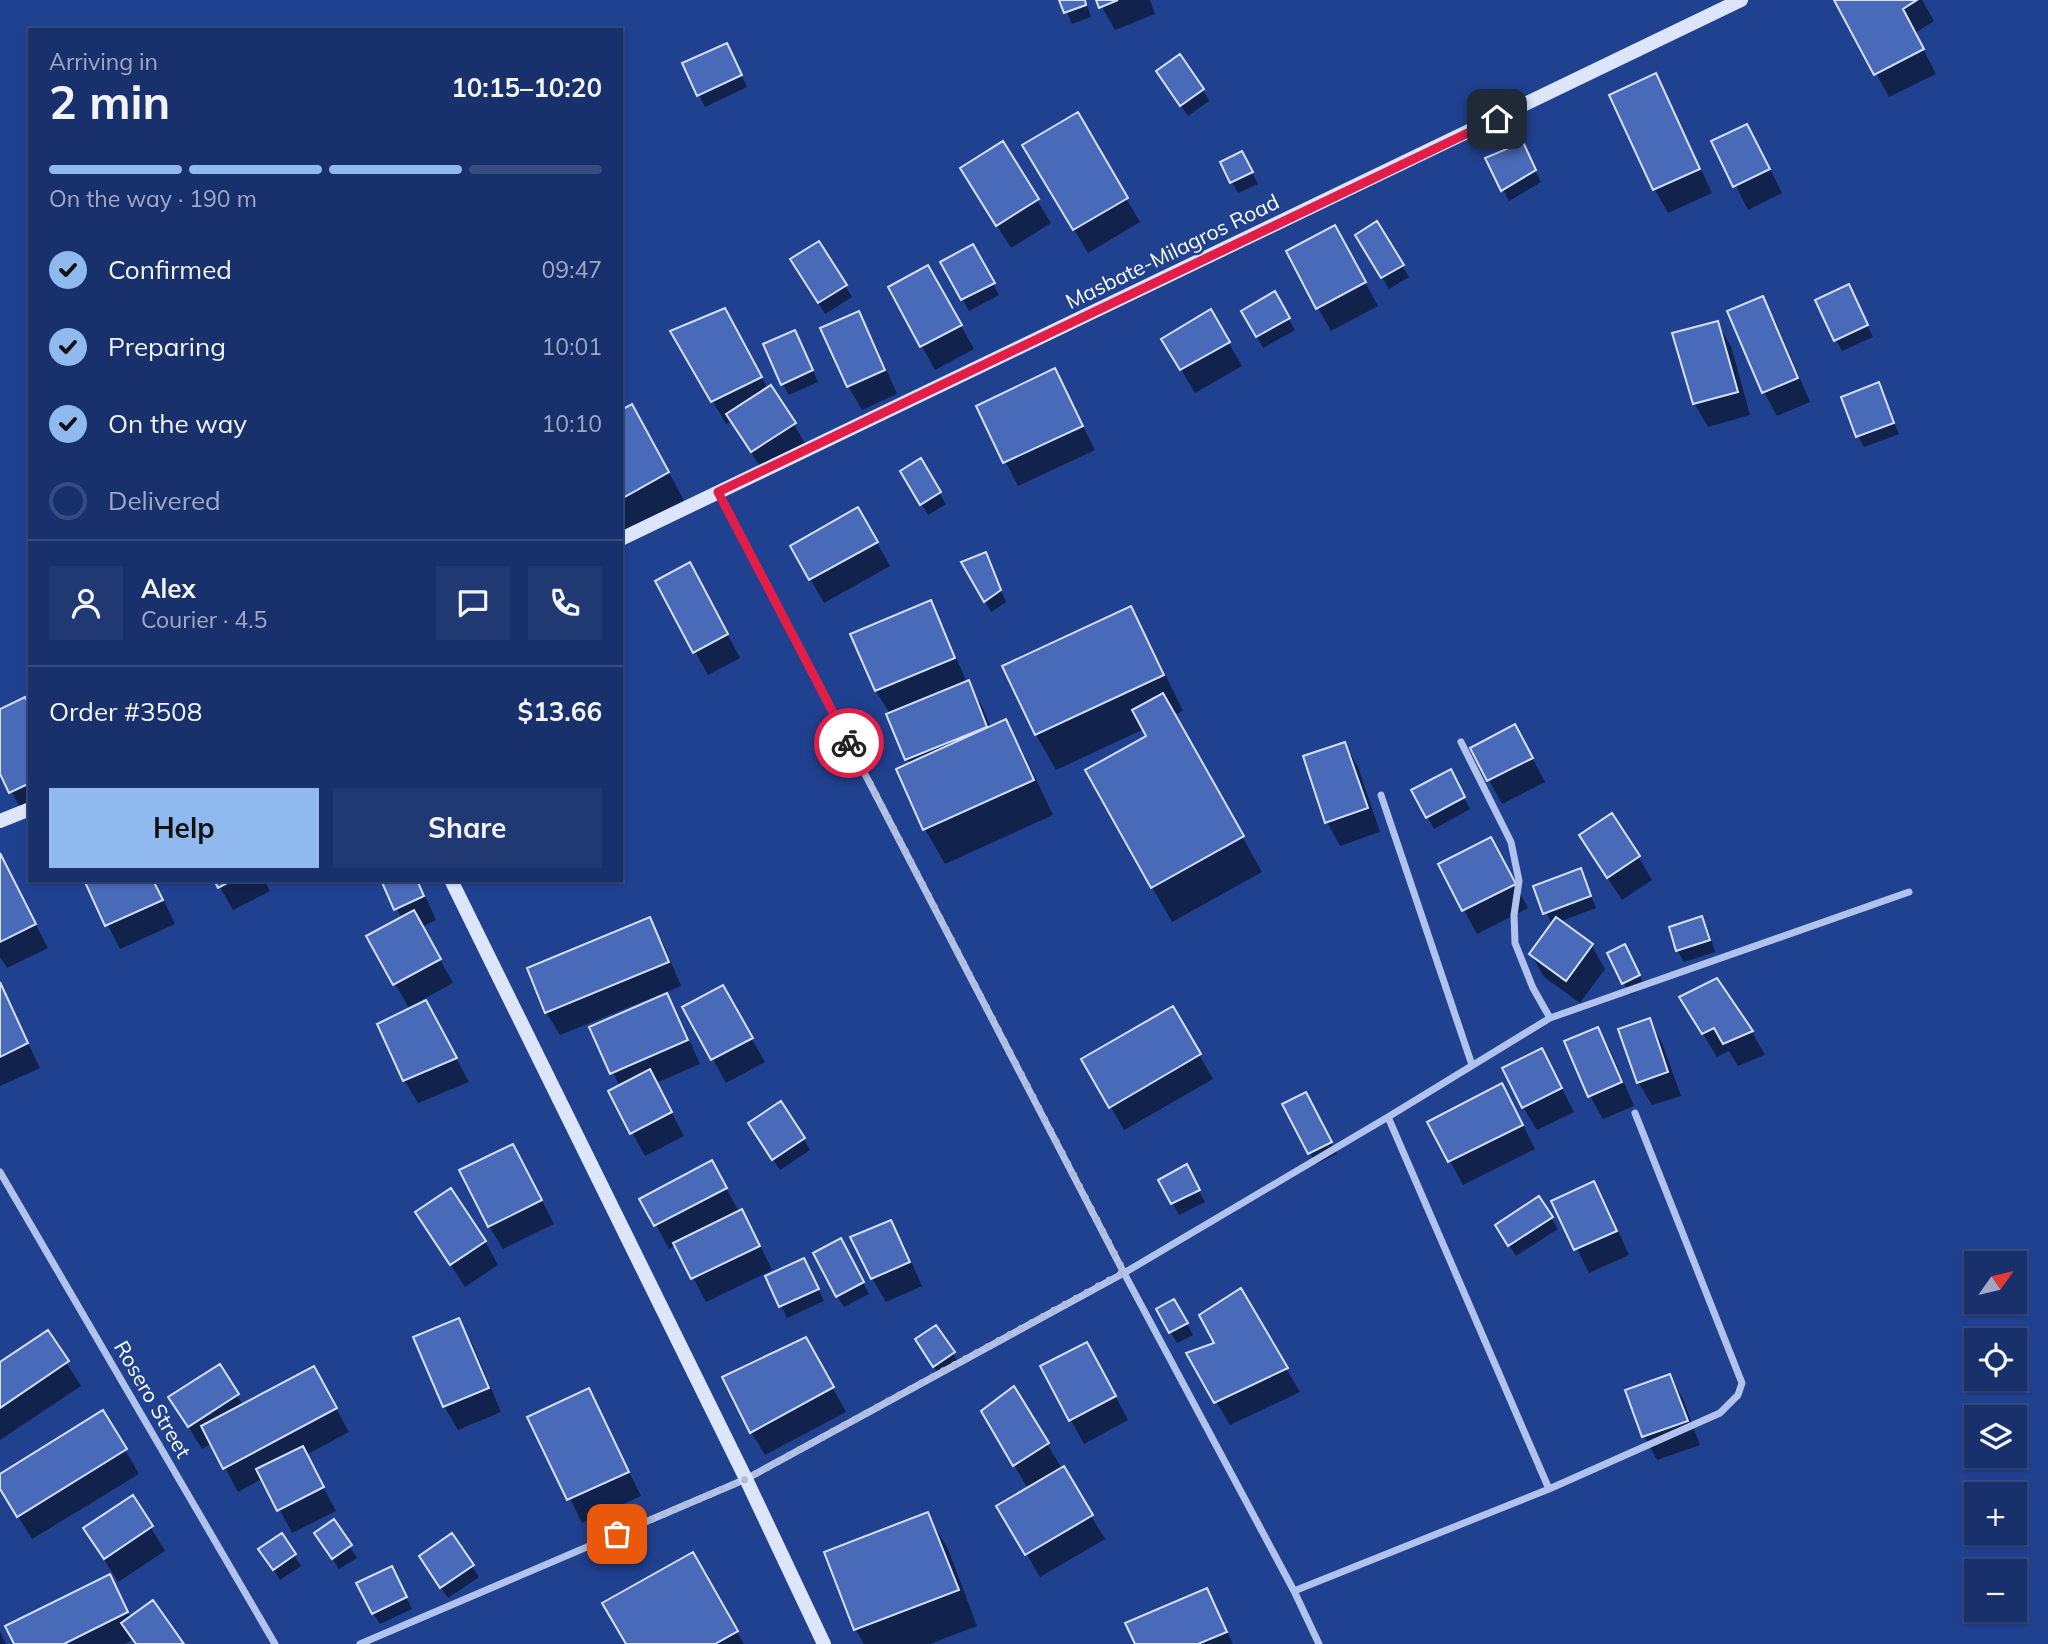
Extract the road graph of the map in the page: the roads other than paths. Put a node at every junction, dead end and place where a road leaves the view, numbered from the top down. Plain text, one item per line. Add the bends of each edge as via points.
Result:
1 (1741, 0) edge
2 (718, 492) junction
3 (623, 538) edge
4 (1461, 742) dead end
5 (1381, 795) dead end
6 (28, 810) edge
7 (0, 821) edge
8 (452, 882) edge
9 (1909, 892) dead end
10 (1550, 1018) junction
11 (1472, 1065) junction
12 (1635, 1112) dead end
13 (1388, 1117) junction
14 (0, 1172) edge
15 (1124, 1272) junction
16 (746, 1479) junction
17 (1549, 1489) junction
18 (1294, 1591) junction
19 (275, 1644) edge
20 (360, 1644) edge
21 (824, 1644) edge
22 (1319, 1644) edge

1 - 2 main road, Masbate-Milagros Road
2 - 3 main road, Masbate-Milagros Road
2 - 15 street
4 - 10 street via 1511,842 1518,881 1515,943
5 - 11 street
6 - 7 main road
8 - 16 main road
9 - 10 street
10 - 11 street
11 - 13 street
12 - 17 street via 1742,1383 1738,1395 1720,1413
13 - 15 street
13 - 17 street
14 - 19 street, Rosero Street
15 - 16 street
15 - 18 street
16 - 20 street
16 - 21 main road
17 - 18 street
18 - 22 street

